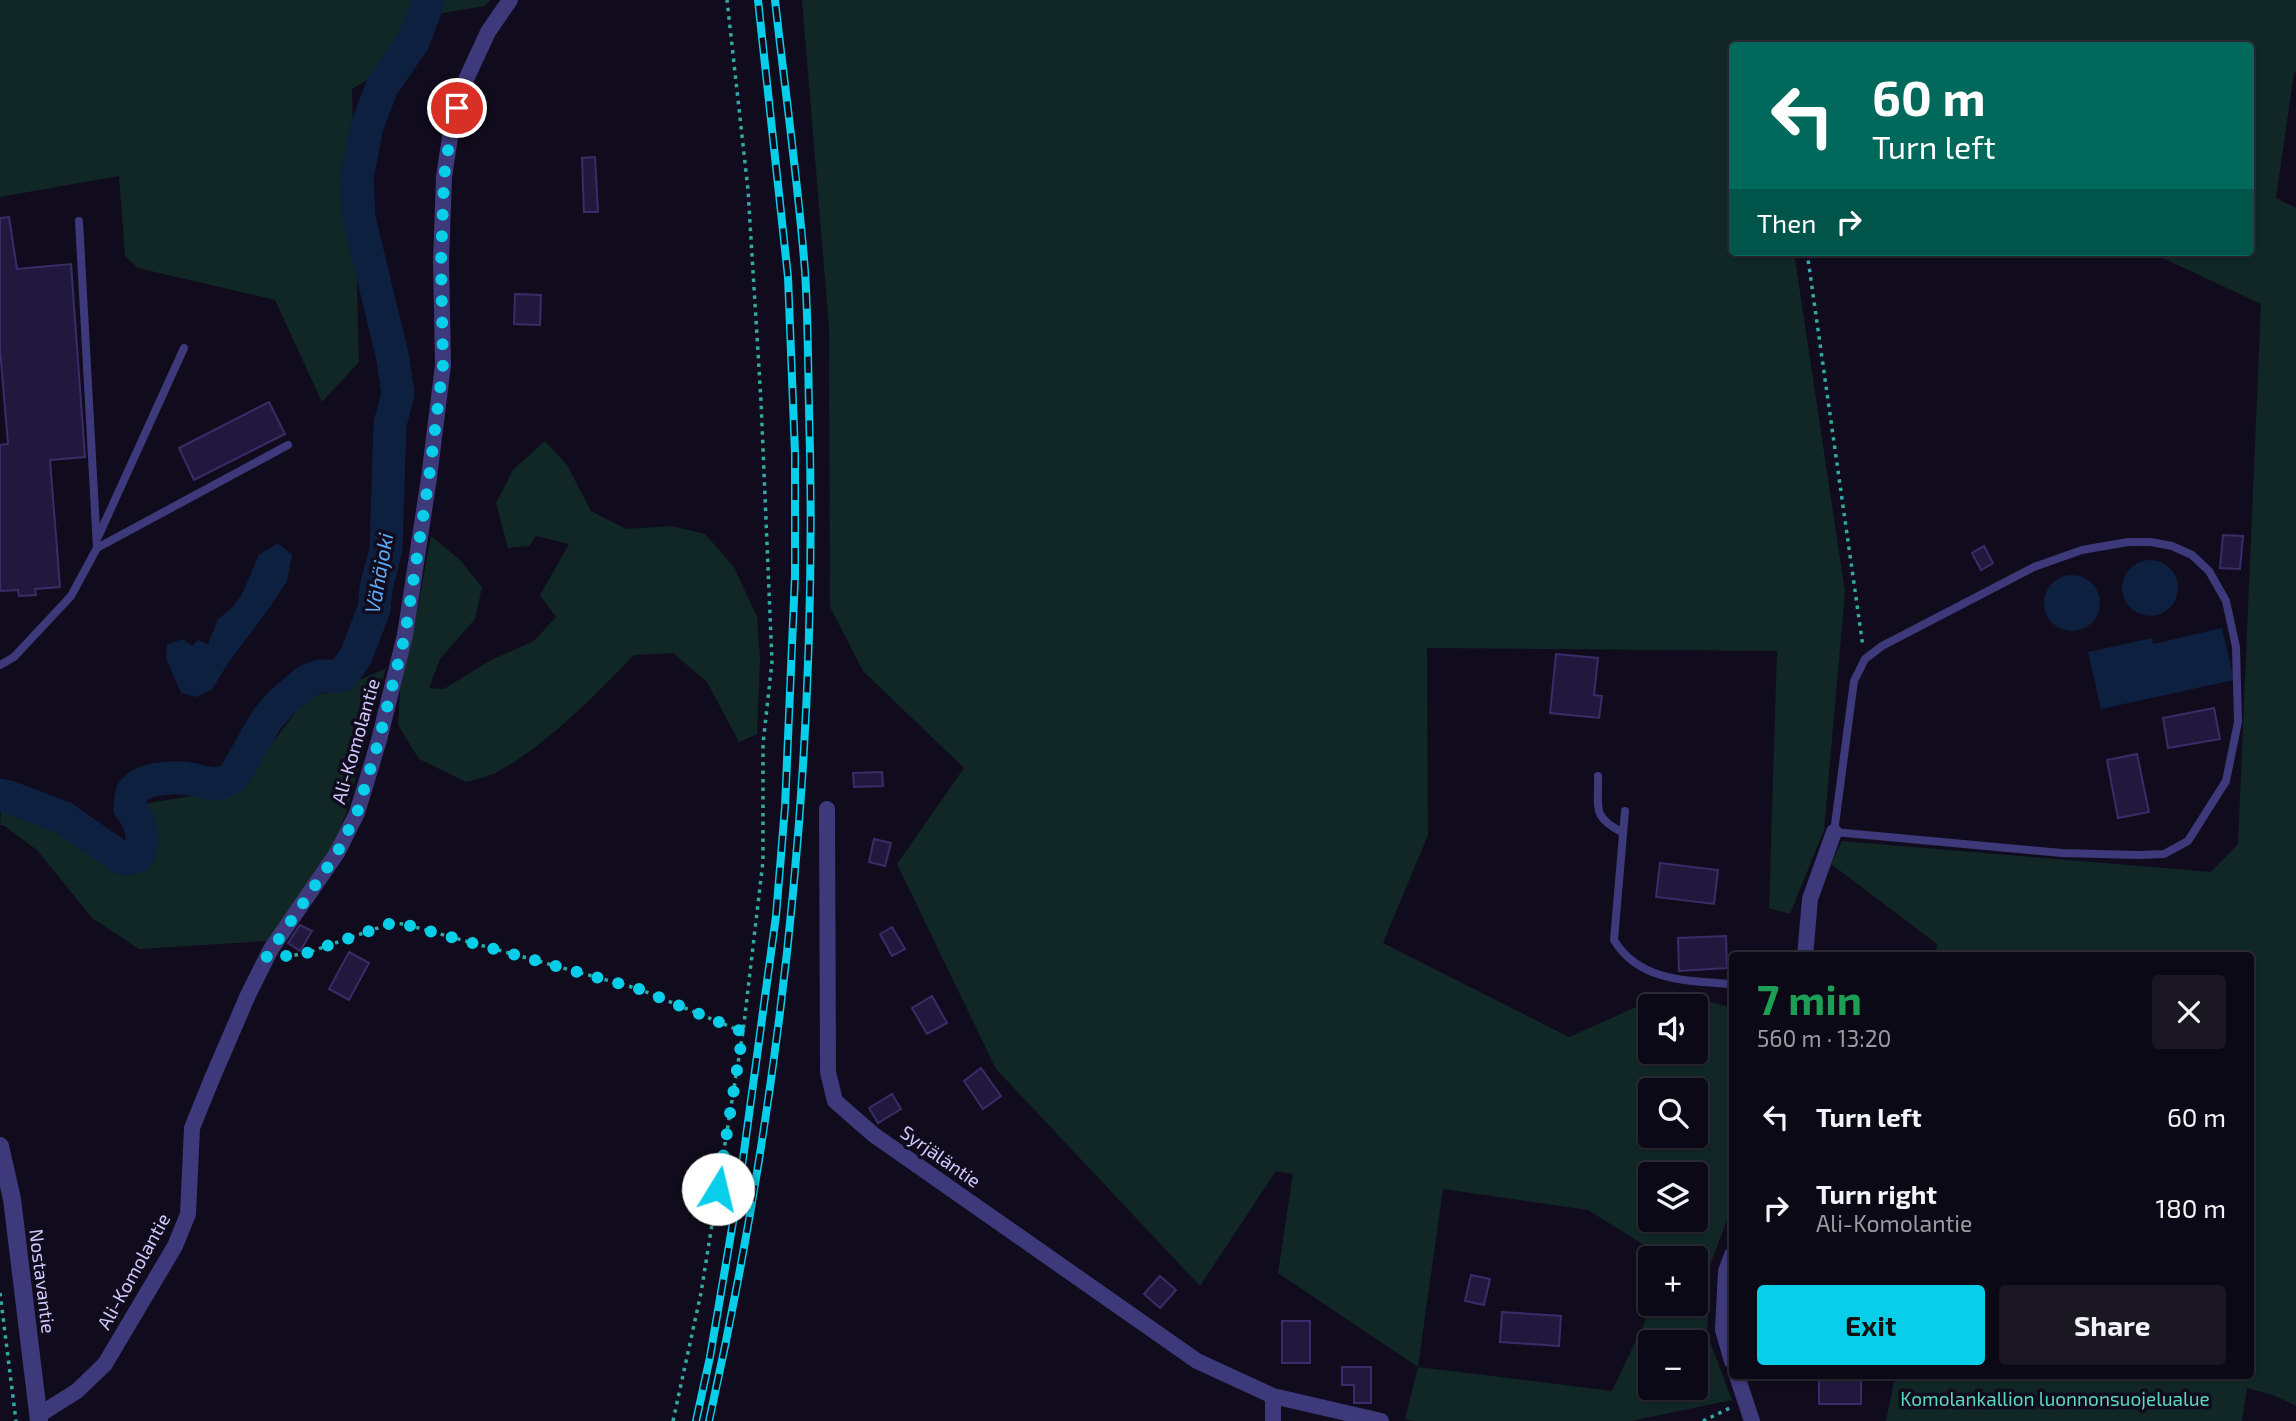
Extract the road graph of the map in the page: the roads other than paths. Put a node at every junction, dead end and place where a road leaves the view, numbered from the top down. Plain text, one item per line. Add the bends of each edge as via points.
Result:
1 (510, 0) edge
2 (79, 222) dead end
3 (184, 348) dead end
4 (288, 445) dead end
5 (97, 544) junction
6 (0, 665) edge
7 (1598, 776) dead end
8 (827, 809) dead end
9 (1625, 811) dead end
10 (1834, 832) junction
11 (1623, 833) junction
12 (1805, 952) edge
13 (1729, 984) edge
14 (0, 1146) edge
15 (1729, 1263) edge
16 (1729, 1351) edge
17 (1738, 1379) edge
18 (1273, 1396) junction
19 (39, 1418) edge
20 (1273, 1421) edge
21 (1381, 1421) edge
22 (1752, 1421) edge

1 - 19 street, Ali-Komolantie via 488,32 463,86 451,130 441,262 443,365 429,478 405,635 357,813 337,853 266,958 192,1128 188,1214 175,1246 105,1364
2 - 5 lane
3 - 5 lane
4 - 5 lane
5 - 6 lane via 71,596 14,657
7 - 11 lane via 1599,816
8 - 18 street, Syrjäläntie via 828,1072 835,1101 874,1135 1197,1361
9 - 11 lane
10 - 10 lane via 1854,681 1865,659 1882,646 2034,567 2082,550 2151,542 2192,555 2209,571 2226,601 2236,647 2238,722 2226,781 2188,841 2164,854 2062,852
10 - 12 street via 1810,899
11 - 13 lane via 1614,940 1624,957 1682,980
14 - 19 street, Nostavantie via 12,1199
15 - 16 street via 1723,1330
17 - 22 street
18 - 20 street
18 - 21 street, Syrjäläntie

